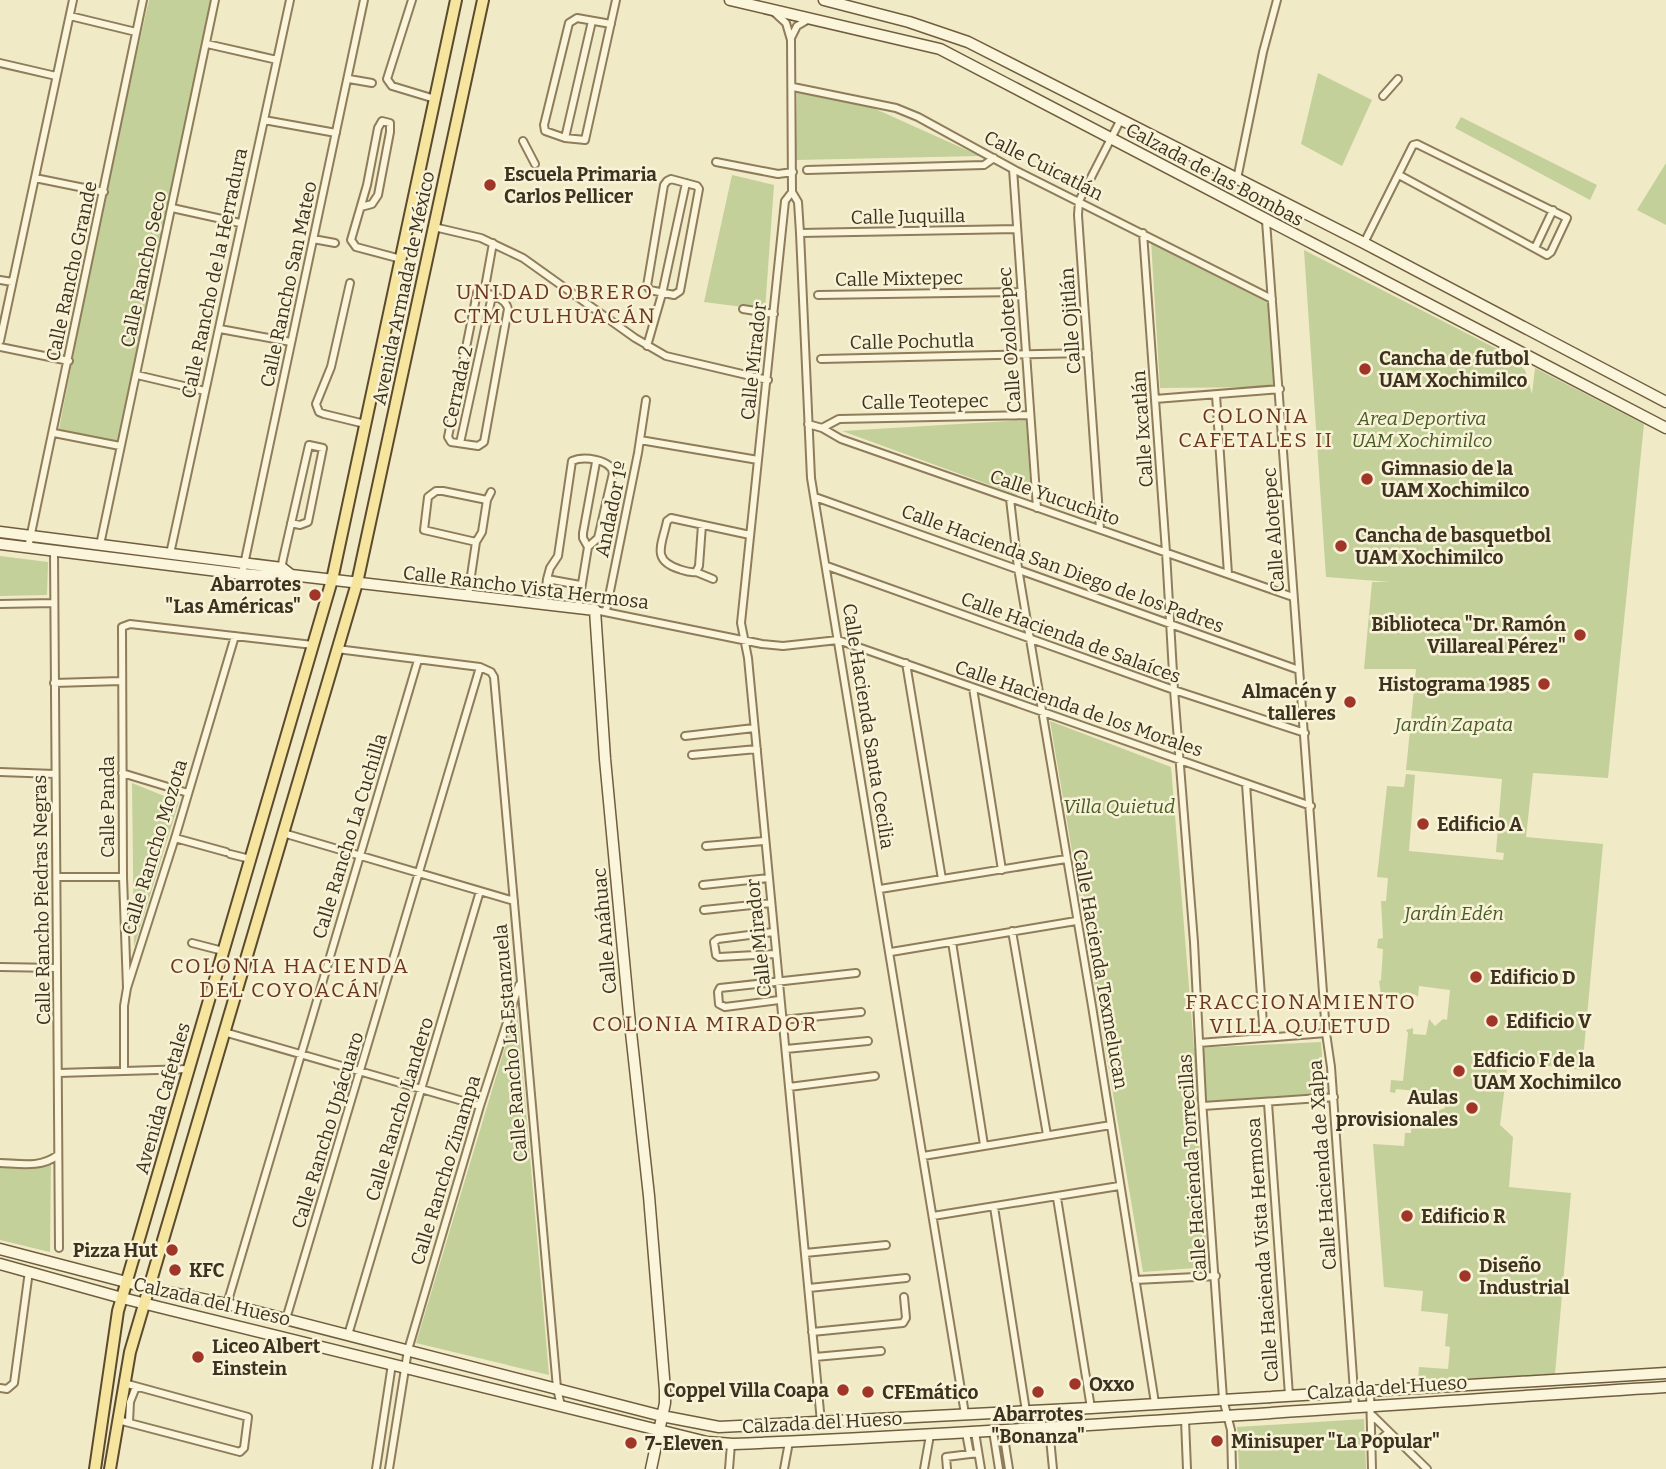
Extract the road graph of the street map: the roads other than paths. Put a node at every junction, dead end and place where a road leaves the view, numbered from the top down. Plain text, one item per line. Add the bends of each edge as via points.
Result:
1 (73, 0) edge
2 (143, 0) edge
3 (215, 0) edge
4 (290, 0) edge
5 (365, 0) edge
6 (412, 0) edge
7 (456, 0) edge
8 (483, 0) edge
9 (616, 0) edge
10 (730, 0) edge
11 (824, 0) edge
12 (1277, 0) edge
13 (852, 4) edge
14 (770, 9) junction
15 (70, 16) junction
16 (811, 19) junction
17 (592, 21) junction
18 (909, 22) junction
19 (611, 24) junction
20 (848, 27) junction
21 (136, 32) junction
22 (791, 40) junction
23 (905, 40) junction
24 (207, 44) junction
25 (277, 60) junction
26 (0, 63) edge
27 (57, 76) junction
28 (349, 79) junction
29 (1398, 79) dead end
30 (372, 83) dead end
31 (793, 87) junction
32 (1383, 96) dead end
33 (435, 99) junction
34 (264, 120) junction
35 (1120, 121) junction
36 (336, 133) junction
37 (565, 138) junction
38 (1111, 139) junction
39 (523, 141) dead end
40 (994, 158) junction
41 (716, 162) dead end
42 (536, 164) dead end
43 (1013, 169) junction
44 (807, 170) dead end
45 (793, 172) junction
46 (1399, 175) junction
47 (35, 178) junction
48 (1237, 180) junction
49 (686, 183) junction
50 (104, 192) junction
51 (792, 192) junction
52 (1079, 201) junction
53 (361, 207) junction
54 (172, 208) junction
55 (1553, 210) junction
56 (1266, 221) junction
57 (240, 223) junction
58 (434, 227) junction
59 (1017, 229) junction
60 (800, 233) junction
61 (1143, 233) junction
62 (313, 239) junction
63 (335, 243) dead end
64 (493, 243) junction
65 (1364, 243) junction
66 (1535, 248) junction
67 (401, 258) junction
68 (0, 280) edge
69 (12, 282) junction
70 (350, 284) dead end
71 (1022, 292) junction
72 (484, 293) junction
73 (662, 294) junction
74 (818, 295) dead end
75 (492, 296) junction
76 (1272, 299) junction
77 (743, 309) dead end
78 (774, 314) junction
79 (219, 329) junction
80 (0, 341) edge
81 (291, 342) junction
82 (647, 346) junction
83 (0, 347) edge
84 (1088, 353) junction
85 (1026, 354) junction
86 (821, 359) dead end
87 (69, 361) junction
88 (137, 375) junction
89 (768, 380) junction
90 (1280, 389) junction
91 (205, 391) junction
92 (1216, 395) junction
93 (1155, 399) junction
94 (646, 400) dead end
95 (1666, 401) edge
96 (1030, 415) junction
97 (365, 424) junction
98 (808, 424) junction
99 (822, 428) junction
100 (1666, 428) edge
101 (54, 433) junction
102 (640, 440) junction
103 (460, 443) junction
104 (120, 446) junction
105 (758, 460) junction
106 (596, 462) junction
107 (491, 492) dead end
108 (815, 497) junction
109 (1010, 499) junction
110 (487, 500) junction
111 (1037, 508) junction
112 (291, 523) junction
113 (702, 525) junction
114 (1100, 529) junction
115 (0, 531) edge
116 (750, 535) junction
117 (31, 536) junction
118 (476, 542) junction
119 (0, 544) edge
120 (100, 545) junction
121 (588, 547) junction
122 (28, 548) junction
123 (134, 549) junction
124 (54, 551) junction
125 (1166, 552) junction
126 (170, 554) junction
127 (132, 562) junction
128 (827, 566) junction
129 (1018, 568) junction
130 (243, 569) junction
131 (696, 572) junction
132 (284, 573) junction
133 (1228, 574) junction
134 (547, 579) junction
135 (713, 579) dead end
136 (332, 580) junction
137 (357, 583) junction
138 (580, 585) junction
139 (468, 596) junction
140 (1293, 597) junction
141 (54, 603) junction
142 (0, 604) edge
143 (544, 604) junction
144 (578, 608) junction
145 (600, 611) junction
146 (1170, 622) junction
147 (235, 636) junction
148 (744, 639) junction
149 (1031, 639) junction
150 (838, 640) junction
151 (313, 645) junction
152 (337, 649) junction
153 (418, 660) junction
154 (906, 663) junction
155 (480, 667) junction
156 (1299, 670) junction
157 (121, 681) junction
158 (54, 683) junction
159 (973, 688) junction
160 (1174, 690) junction
161 (1042, 712) junction
162 (754, 728) junction
163 (1305, 733) junction
164 (685, 736) dead end
165 (757, 749) junction
166 (692, 755) dead end
167 (1181, 760) junction
168 (0, 772) edge
169 (122, 773) junction
170 (55, 774) junction
171 (1246, 784) junction
172 (188, 793) junction
173 (1311, 806) junction
174 (283, 833) junction
175 (175, 838) junction
176 (764, 841) junction
177 (706, 846) dead end
178 (359, 855) junction
179 (250, 859) junction
180 (1066, 859) junction
181 (1002, 870) junction
182 (420, 872) junction
183 (57, 877) junction
184 (122, 877) junction
185 (768, 878) junction
186 (942, 879) junction
187 (702, 885) dead end
188 (880, 890) junction
189 (480, 891) junction
190 (514, 901) junction
191 (771, 903) junction
192 (704, 910) dead end
193 (1076, 921) junction
194 (1012, 931) junction
195 (773, 932) junction
196 (951, 942) junction
197 (192, 943) dead end
198 (223, 951) junction
199 (891, 952) junction
200 (775, 954) junction
201 (0, 967) edge
202 (57, 968) junction
203 (856, 973) dead end
204 (778, 981) junction
205 (520, 982) junction
206 (127, 988) junction
207 (779, 1000) junction
208 (861, 1012) dead end
209 (782, 1020) junction
210 (224, 1032) junction
211 (1326, 1033) junction
212 (1264, 1038) junction
213 (868, 1041) dead end
214 (1199, 1043) junction
215 (786, 1049) junction
216 (301, 1054) junction
217 (189, 1069) junction
218 (124, 1071) junction
219 (362, 1071) junction
220 (59, 1073) junction
221 (875, 1076) dead end
222 (789, 1087) junction
223 (421, 1088) junction
224 (1334, 1097) junction
225 (1268, 1103) junction
226 (480, 1106) junction
227 (1203, 1106) junction
228 (1111, 1125) junction
229 (1047, 1135) junction
230 (984, 1145) junction
231 (58, 1155) junction
232 (923, 1156) junction
233 (0, 1163) edge
234 (1119, 1186) junction
235 (1057, 1198) junction
236 (994, 1208) junction
237 (933, 1216) junction
238 (886, 1245) dead end
239 (59, 1248) dead end
240 (0, 1249) edge
241 (805, 1254) junction
242 (0, 1264) edge
243 (29, 1271) junction
244 (1216, 1276) junction
245 (906, 1278) dead end
246 (1135, 1280) junction
247 (126, 1282) junction
248 (149, 1288) junction
249 (809, 1288) junction
250 (904, 1297) dead end
251 (122, 1298) junction
252 (144, 1303) junction
253 (228, 1304) junction
254 (286, 1319) junction
255 (812, 1332) junction
256 (348, 1335) junction
257 (408, 1350) junction
258 (881, 1351) dead end
259 (815, 1357) junction
260 (392, 1364) junction
261 (403, 1367) junction
262 (1666, 1373) edge
263 (130, 1385) junction
264 (1666, 1387) edge
265 (0, 1388) edge
266 (556, 1388) junction
267 (1370, 1390) junction
268 (1353, 1391) junction
269 (1289, 1395) junction
270 (1223, 1399) junction
271 (1155, 1403) junction
272 (561, 1406) junction
273 (1354, 1406) junction
274 (1091, 1408) junction
275 (1371, 1410) junction
276 (385, 1411) junction
277 (1026, 1411) junction
278 (397, 1413) junction
279 (965, 1414) junction
280 (662, 1416) junction
281 (1227, 1417) junction
282 (1185, 1420) junction
283 (124, 1421) junction
284 (821, 1422) junction
285 (1049, 1429) junction
286 (658, 1430) junction
287 (998, 1431) junction
288 (1389, 1432) junction
289 (971, 1433) junction
290 (930, 1435) junction
291 (789, 1442) junction
292 (731, 1444) junction
293 (1371, 1446) junction
294 (978, 1452) junction
295 (970, 1454) junction
296 (95, 1469) edge
297 (110, 1469) edge
298 (376, 1469) edge
299 (389, 1469) edge
300 (651, 1469) edge
301 (729, 1469) edge
302 (784, 1469) edge
303 (924, 1469) edge
304 (947, 1469) edge
305 (981, 1469) edge
306 (999, 1469) edge
307 (1009, 1469) edge
308 (1053, 1469) edge
309 (1187, 1469) edge
310 (1232, 1469) edge
311 (1371, 1469) edge
312 (1427, 1469) edge

1 - 15 street
2 - 21 street, Calle Rancho Grande
3 - 24 street, Calle Rancho Seco
4 - 25 street, Calle Rancho de la Herradura
5 - 28 street, Calle Rancho San Mateo
6 - 33 street via 388,83
7 - 33 main road, Avenida Armada de México
8 - 58 main road, Avenida Armada de México
9 - 19 street
10 - 14 main road, Calzada de las Bombas
11 - 13 main road, Calzada de las Bombas
12 - 48 street
13 - 18 main road, Calzada de las Bombas
13 - 20 main road
14 - 16 main road, Calzada de las Bombas
14 - 22 street, Calle Hacienda Santa Cecilia via 786,23
15 - 21 street
15 - 27 street
16 - 20 main road, Calzada de las Bombas
16 - 22 street via 797,26
17 - 19 street
17 - 37 street
17 - 37 street via 569,23 544,125 545,131
18 - 23 main road
18 - 35 main road, Calzada de las Bombas via 968,42
19 - 37 street via 585,141
20 - 23 main road, Calzada de las Bombas
21 - 50 street, Calle Rancho Grande
22 - 31 street, Calle Hacienda Santa Cecilia
23 - 38 main road, Calzada de las Bombas via 940,49
24 - 25 street
24 - 54 street, Calle Rancho Seco
25 - 34 street, Calle Rancho de la Herradura
26 - 27 street
27 - 47 street
28 - 30 street
28 - 36 street, Calle Rancho San Mateo
29 - 32 street
31 - 40 street, Calle Cuicatlán via 896,108
31 - 45 street, Calle Hacienda Santa Cecilia
33 - 67 main road, Avenida Armada de México
34 - 36 street
34 - 57 street, Calle Rancho de la Herradura
35 - 38 street, Calle Ojitlán
35 - 48 main road, Calzada de las Bombas
36 - 62 street, Calle Rancho San Mateo
38 - 52 street, Calle Ojitlán
38 - 56 main road, Calzada de las Bombas
39 - 42 street
40 - 43 street, Calle Cuicatlán
40 - 44 street via 984,165
41 - 45 street via 778,174
43 - 52 street, Calle Cuicatlán
43 - 59 street, Calle Ozolotepec
45 - 51 street, Calle Hacienda Santa Cecilia
46 - 55 street via 1413,145 1421,145
46 - 65 street
46 - 66 street
47 - 50 street
47 - 69 street
48 - 65 main road, Calzada de las Bombas
49 - 73 street
49 - 73 street via 699,189 680,291
49 - 73 street via 671,179 664,186 647,286
50 - 87 street, Calle Rancho Grande
51 - 60 street, Calle Hacienda Santa Cecilia via 798,202
51 - 78 street, Calle Mirador via 785,201
52 - 61 street, Calle Cuicatlán
52 - 84 street, Calle Ojitlán
53 - 53 street via 377,128 382,121 390,123 378,195 372,204
53 - 67 street via 352,243
54 - 57 street
54 - 88 street, Calle Rancho Seco
55 - 66 street
55 - 66 street via 1567,218 1566,222 1551,252 1547,255
56 - 76 street, Calle Alotepec
56 - 100 main road, Calzada de las Bombas
57 - 79 street, Calle Rancho de la Herradura
58 - 64 street
58 - 137 main road, Avenida Armada de México
59 - 60 street, Calle Juquilla
59 - 71 street, Calle Ozolotepec
60 - 98 street, Calle Hacienda Santa Cecilia
61 - 76 street, Calle Cuicatlán
61 - 93 street, Calle Ixcatlán
62 - 63 street
62 - 81 street, Calle Rancho San Mateo
64 - 72 street
64 - 82 street via 523,258
65 - 95 main road, Calzada de las Bombas
67 - 97 main road, Avenida Armada de México
68 - 69 street
69 - 80 street
70 - 97 street via 317,408
71 - 74 street, Calle Mixtepec
71 - 85 street, Calle Ozolotepec
72 - 75 street
72 - 103 street via 475,296 448,435 451,442
73 - 82 street
75 - 103 street, Cerrada 2
75 - 103 street via 506,302 508,309 484,442 478,446
76 - 90 street, Calle Alotepec
77 - 78 street
78 - 89 street, Calle Mirador
79 - 81 street
79 - 91 street, Calle Rancho de la Herradura
81 - 130 street, Calle Rancho San Mateo
82 - 89 street via 666,356
83 - 87 street
84 - 85 street, Calle Pochutla
84 - 114 street, Calle Ojitlán
85 - 86 street, Calle Pochutla
85 - 96 street, Calle Ozolotepec
87 - 101 street, Calle Rancho Grande
88 - 91 street
88 - 104 street, Calle Rancho Seco
89 - 105 street, Calle Mirador
90 - 92 street
90 - 140 street, Calle Alotepec
91 - 126 street, Calle Rancho de la Herradura
92 - 93 street
92 - 133 street
93 - 125 street, Calle Ixcatlán
94 - 102 street, Andador 1º
96 - 99 street, Calle Teotepec via 839,419
96 - 111 street, Calle Ozolotepec
97 - 136 main road, Avenida Armada de México
98 - 99 street, Calle Yucuchito
98 - 108 street, Calle Hacienda Santa Cecilia
99 - 109 street, Calle Yucuchito via 841,439
101 - 104 street
101 - 117 street, Calle Rancho Grande
102 - 105 street
102 - 145 street, Andador 1º
104 - 120 street, Calle Rancho Seco
105 - 116 street, Calle Mirador
106 - 121 street via 583,533
106 - 121 street via 608,463 613,473 598,538
106 - 134 street via 572,461 558,556
107 - 110 street
108 - 128 street, Calle Hacienda Santa Cecilia
108 - 129 street, Calle Hacienda San Diego de los Padres
109 - 111 street, Calle Yucuchito
109 - 129 street, Calle Hacienda Texmelucan
110 - 118 street
110 - 118 street via 443,491 428,497 424,530
111 - 114 street, Calle Yucuchito
112 - 112 street via 309,445 323,448 308,522
112 - 132 street
113 - 116 street
113 - 131 street
113 - 131 street via 671,518 661,552 666,565
114 - 125 street, Calle Yucuchito
115 - 117 main road, Calle Rancho Vista Hermosa
116 - 148 street, Calle Mirador via 741,623
117 - 120 main road, Calle Rancho Vista Hermosa
117 - 122 street, Calle Rancho Grande
118 - 139 street
119 - 122 main road, Calle Rancho Vista Hermosa
120 - 123 main road, Calle Rancho Vista Hermosa
121 - 138 street
122 - 124 main road, Calle Rancho Vista Hermosa
123 - 126 main road, Calle Rancho Vista Hermosa
123 - 127 main road
124 - 127 main road, Calle Rancho Vista Hermosa
124 - 141 street, Calle Rancho Piedras Negras
125 - 133 street, Calle Yucuchito
125 - 146 street, Calle Ixcatlán
126 - 130 main road, Calle Rancho Vista Hermosa
127 - 130 main road, Calle Rancho Vista Hermosa
128 - 149 street, Calle Hacienda de Salaíces
128 - 150 street, Calle Hacienda Santa Cecilia
129 - 146 street, Calle Hacienda San Diego de los Padres
129 - 149 street, Calle Hacienda Texmelucan
130 - 132 main road, Calle Rancho Vista Hermosa
131 - 135 street
132 - 136 main road, Calle Rancho Vista Hermosa
133 - 140 street, Calle Yucuchito
134 - 138 street
134 - 143 street
136 - 137 main road, Calle Rancho Vista Hermosa
136 - 151 main road, Avenida Cafetales
137 - 139 main road, Calle Rancho Vista Hermosa
137 - 152 main road
138 - 144 street
139 - 143 main road, Calle Rancho Vista Hermosa
140 - 156 street, Calle Alotepec
141 - 142 street
141 - 158 street, Calle Rancho Piedras Negras
143 - 144 main road, Calle Rancho Vista Hermosa
144 - 145 main road, Calle Rancho Vista Hermosa
145 - 148 street, Calle Rancho Vista Hermosa
145 - 280 main road, Calle Anáhuac via 606,760 654,1251 665,1390
146 - 156 street, Calle Hacienda San Diego de los Padres
146 - 160 street, Calle Hacienda Torrecillas
147 - 151 street
147 - 157 street, Calle Panda via 122,626
147 - 172 street, Calle Rancho Mozota
148 - 150 street, Calle Rancho Vista Hermosa via 783,646
148 - 162 street, Calle Mirador
149 - 160 street, Calle Hacienda de Salaíces
149 - 161 street, Calle Hacienda Texmelucan
150 - 154 street, Calle Hacienda de los Morales
150 - 188 street, Calle Hacienda Santa Cecilia
151 - 179 main road, Avenida Cafetales
152 - 153 street
152 - 174 main road
153 - 155 street
153 - 178 street, Calle Rancho La Cuchilla
154 - 159 street, Calle Hacienda de los Morales
154 - 186 street
155 - 182 street, Calle Rancho Upácuaro
155 - 190 street, Calle Rancho La Estanzuela via 494,677
156 - 163 street, Calle Hacienda de Xalpa
157 - 158 street
157 - 169 street, Calle Panda
158 - 170 street, Calle Rancho Piedras Negras
159 - 161 street, Calle Hacienda de los Morales
159 - 181 street
160 - 163 street, Calle Hacienda de Salaíces
160 - 167 street, Calle Hacienda Torrecillas
161 - 167 street, Calle Hacienda de los Morales
161 - 180 street, Calle Hacienda Texmelucan
162 - 164 street
162 - 165 street, Calle Mirador
163 - 173 street, Calle Hacienda de Xalpa
165 - 166 street
165 - 176 street, Calle Mirador
167 - 171 street, Calle Hacienda de los Morales
167 - 214 street, Calle Hacienda Torrecillas
168 - 170 street
169 - 172 street
169 - 184 street, Calle Panda
170 - 183 street, Calle Rancho Piedras Negras
171 - 173 street, Calle Hacienda de los Morales
171 - 212 street
172 - 175 street, Calle Rancho Mozota
173 - 211 street, Calle Hacienda de Xalpa
174 - 178 street
174 - 210 main road
175 - 179 street
175 - 206 street, Calle Rancho Mozota
176 - 177 street
176 - 185 street, Calle Mirador
178 - 182 street
178 - 216 street, Calle Rancho La Cuchilla
179 - 198 main road, Avenida Cafetales
180 - 181 street
180 - 193 street, Calle Hacienda Texmelucan
181 - 186 street
182 - 189 street
182 - 219 street, Calle Rancho Upácuaro
183 - 184 street
183 - 202 street, Calle Rancho Piedras Negras
184 - 206 street, Calle Panda
185 - 187 street
185 - 191 street, Calle Mirador
186 - 188 street
188 - 199 street, Calle Hacienda Santa Cecilia
189 - 190 street
189 - 223 street, Calle Rancho Landero
190 - 205 street, Calle Rancho La Estanzuela
191 - 192 street
191 - 195 street, Calle Mirador
193 - 194 street
193 - 228 street, Calle Hacienda Texmelucan
194 - 196 street
194 - 229 street
195 - 200 street, Calle Mirador
195 - 200 street via 714,942 719,957
196 - 199 street
196 - 230 street
197 - 198 street
198 - 217 main road, Avenida Cafetales
199 - 232 street, Calle Hacienda Santa Cecilia
200 - 204 street, Calle Mirador
201 - 202 street
202 - 220 street, Calle Rancho Piedras Negras
203 - 204 street
204 - 207 street, Calle Mirador
204 - 207 street via 720,988 718,992 719,1004 725,1007
205 - 226 street, Calle Rancho Zinampa
205 - 266 street, Calle Rancho La Estanzuela
206 - 218 street, Calle Rancho Mozota
207 - 209 street, Calle Mirador
208 - 209 street
209 - 215 street, Calle Mirador
210 - 216 street
210 - 248 main road
211 - 212 street
211 - 224 street, Calle Hacienda de Xalpa
212 - 214 street
213 - 215 street
214 - 227 street, Calle Hacienda Torrecillas
215 - 222 street, Calle Mirador
216 - 219 street
216 - 253 street, Calle Rancho La Cuchilla
217 - 218 street
217 - 247 main road, Avenida Cafetales
218 - 220 street
219 - 223 street
219 - 254 street, Calle Rancho Upácuaro
220 - 231 street, Calle Rancho Piedras Negras
221 - 222 street
222 - 241 street, Calle Mirador
223 - 226 street
223 - 256 street, Calle Rancho Landero
224 - 225 street
224 - 268 street, Calle Hacienda de Xalpa
225 - 227 street
225 - 269 street, Calle Hacienda Vista Hermosa
226 - 257 street, Calle Rancho Zinampa
227 - 244 street, Calle Hacienda Torrecillas
228 - 229 street
228 - 234 street, Calle Hacienda Texmelucan
229 - 230 street
230 - 232 street
231 - 233 street via 41,1164
231 - 239 street, Calle Rancho Piedras Negras
232 - 237 street, Calle Hacienda Santa Cecilia
234 - 235 street
234 - 246 street, Calle Hacienda Texmelucan
235 - 236 street
235 - 274 street
236 - 237 street
236 - 277 street
237 - 279 street, Calle Hacienda Santa Cecilia
238 - 241 street
240 - 247 main road, Calzada del Hueso
241 - 249 street, Calle Mirador
242 - 243 main road, Calzada del Hueso
243 - 251 main road, Calzada del Hueso
243 - 265 street via 14,1383
244 - 246 street
244 - 270 street, Calle Hacienda Torrecillas
245 - 249 street
246 - 271 street, Calle Hacienda Texmelucan
247 - 248 main road, Calzada del Hueso
247 - 251 main road, Avenida Cafetales
248 - 252 main road
248 - 253 main road, Calzada del Hueso
249 - 255 street, Calle Mirador
250 - 255 street via 903,1323
251 - 252 main road, Calzada del Hueso
251 - 296 main road, Avenida Cafetales
252 - 260 main road, Calzada del Hueso
252 - 263 main road
253 - 254 main road, Calzada del Hueso
254 - 256 main road, Calzada del Hueso
255 - 259 street, Calle Mirador
256 - 257 main road, Calzada del Hueso
257 - 261 street, Calle Rancho Zinampa
257 - 266 main road, Calzada del Hueso
258 - 259 street
259 - 284 street, Calle Mirador
260 - 261 main road, Calzada del Hueso
260 - 276 street
261 - 272 main road, Calzada del Hueso
261 - 278 street, Calle Rancho Zinampa
262 - 267 main road, Calzada del Hueso
263 - 283 main road
263 - 283 street via 248,1417 244,1448 240,1452
264 - 275 main road, Calzada del Hueso
266 - 272 street, Calle Rancho La Estanzuela
266 - 280 main road, Calzada del Hueso
267 - 268 main road, Calzada del Hueso
267 - 275 street
268 - 269 main road, Calzada del Hueso
268 - 273 street, Calle Hacienda de Xalpa
269 - 270 main road, Calzada del Hueso
270 - 271 main road, Calzada del Hueso
270 - 281 street, Calle Hacienda Torrecillas
271 - 274 main road, Calzada del Hueso
272 - 286 main road, Calzada del Hueso
273 - 275 main road, Calzada del Hueso
273 - 281 main road, Calzada del Hueso
274 - 277 main road, Calzada del Hueso
275 - 288 street
275 - 293 street
276 - 278 street
276 - 298 street
277 - 279 main road, Calzada del Hueso
278 - 299 street, Calle Rancho Zinampa
279 - 284 main road, Calzada del Hueso
280 - 284 main road, Calzada del Hueso via 719,1427
280 - 286 main road, Calle Anáhuac
281 - 282 main road, Calzada del Hueso
281 - 310 street, Calle Hacienda Torrecillas
282 - 285 main road, Calzada del Hueso
282 - 309 street
283 - 297 main road
285 - 287 main road, Calzada del Hueso
285 - 308 street
286 - 292 main road, Calzada del Hueso
286 - 300 main road, Calle Anáhuac
287 - 289 main road, Calzada del Hueso
287 - 306 street
287 - 307 street
288 - 293 street
288 - 312 street
289 - 290 main road, Calzada del Hueso
289 - 294 street
289 - 295 street
290 - 291 main road, Calzada del Hueso
290 - 303 street
291 - 292 main road, Calzada del Hueso
291 - 302 street
292 - 301 street
293 - 311 street
294 - 295 street
294 - 305 street
295 - 304 street via 946,1457

